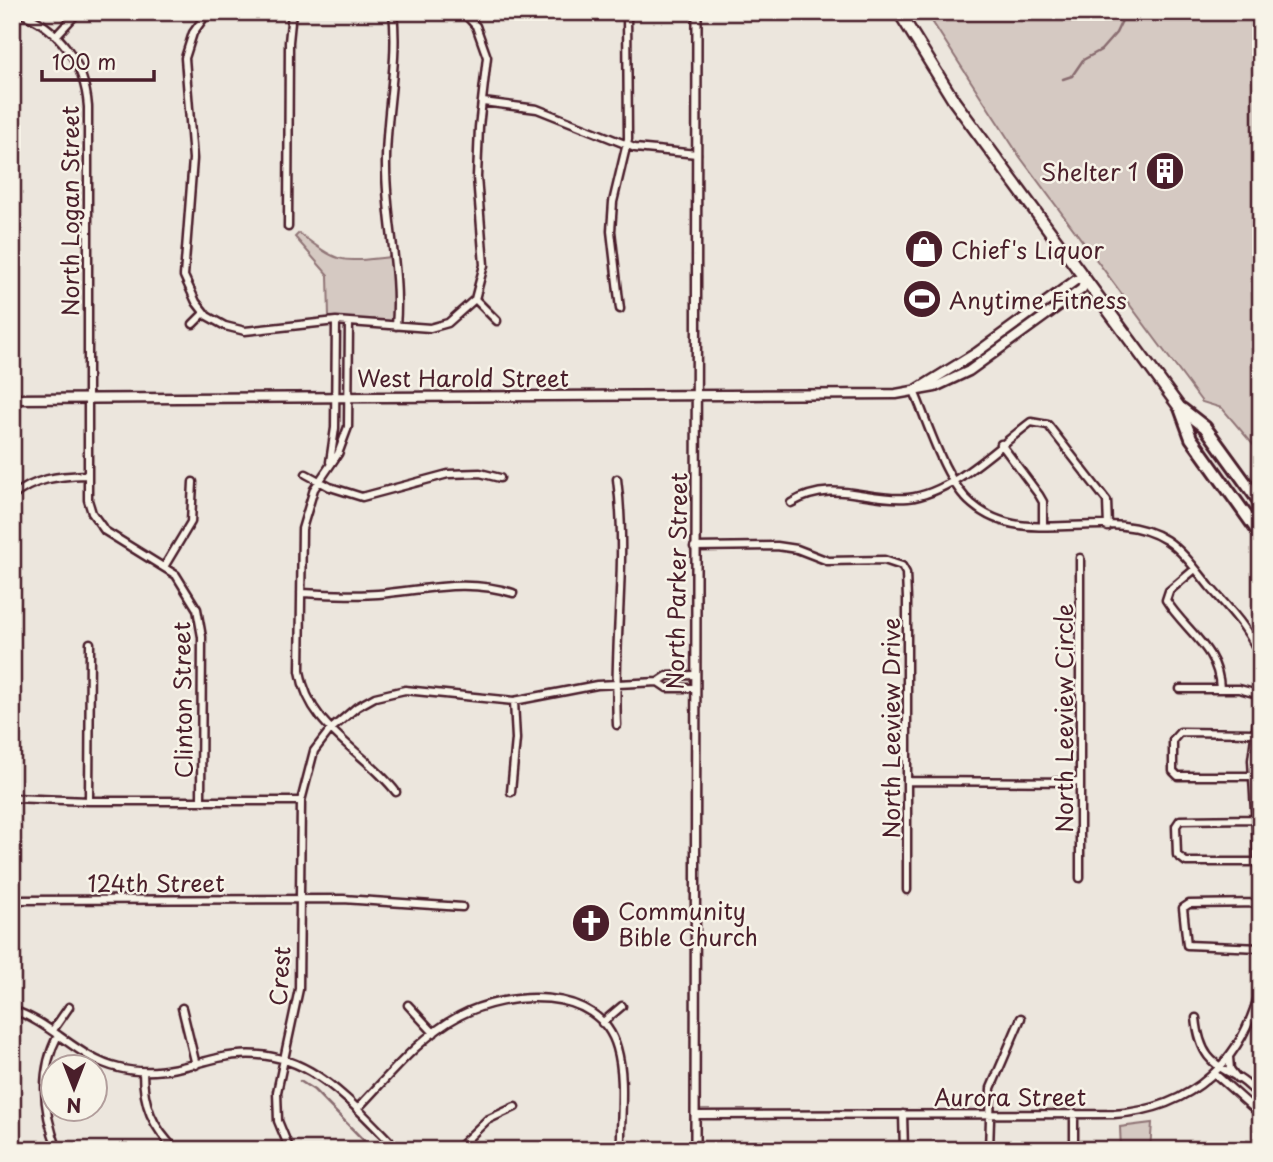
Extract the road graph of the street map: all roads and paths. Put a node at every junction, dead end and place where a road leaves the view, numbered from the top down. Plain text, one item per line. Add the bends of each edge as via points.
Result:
1 (16, 12) edge
2 (78, 12) edge
3 (292, 12) edge
4 (393, 12) edge
5 (627, 12) edge
6 (697, 12) edge
7 (899, 12) edge
8 (467, 13) edge
9 (203, 14) edge
10 (57, 36) junction
11 (483, 102) junction
12 (627, 146) junction
13 (697, 154) junction
14 (288, 227) dead end
15 (1085, 280) junction
16 (475, 299) junction
17 (620, 309) dead end
18 (204, 313) junction
19 (335, 321) junction
20 (497, 321) dead end
21 (349, 322) junction
22 (193, 324) dead end
23 (396, 326) junction
24 (915, 391) junction
25 (697, 395) junction
26 (335, 397) junction
27 (349, 397) junction
28 (12, 399) edge
29 (86, 399) junction
30 (1180, 408) junction
31 (1001, 444) junction
32 (329, 465) junction
33 (306, 474) dead end
34 (86, 475) junction
35 (500, 478) dead end
36 (617, 478) dead end
37 (954, 480) junction
38 (319, 481) junction
39 (193, 482) dead end
40 (12, 497) edge
41 (791, 503) dead end
42 (1261, 504) edge
43 (1043, 526) junction
44 (1108, 527) junction
45 (1261, 536) edge
46 (694, 547) junction
47 (1080, 558) dead end
48 (164, 567) junction
49 (1195, 569) junction
50 (301, 593) junction
51 (513, 593) dead end
52 (90, 643) dead end
53 (1261, 660) edge
54 (694, 676) junction
55 (615, 682) junction
56 (658, 682) junction
57 (694, 688) junction
58 (1180, 689) dead end
59 (1220, 689) junction
60 (1261, 694) edge
61 (514, 701) junction
62 (617, 725) dead end
63 (330, 730) junction
64 (1255, 733) junction
65 (1252, 776) junction
66 (908, 781) junction
67 (1079, 782) junction
68 (396, 793) dead end
69 (511, 793) dead end
70 (12, 798) edge
71 (201, 800) junction
72 (301, 800) junction
73 (89, 801) junction
74 (1256, 821) edge
75 (1259, 862) edge
76 (1080, 878) dead end
77 (907, 890) dead end
78 (300, 899) junction
79 (12, 900) edge
80 (1260, 903) edge
81 (462, 907) dead end
82 (1261, 916) edge
83 (1261, 948) edge
84 (1261, 986) edge
85 (408, 1005) dead end
86 (622, 1006) dead end
87 (69, 1007) dead end
88 (182, 1008) dead end
89 (12, 1010) edge
90 (1196, 1017) dead end
91 (1021, 1018) dead end
92 (602, 1023) junction
93 (56, 1032) junction
94 (434, 1033) junction
95 (1229, 1057) junction
96 (284, 1060) junction
97 (196, 1065) junction
98 (1217, 1071) junction
99 (143, 1072) junction
100 (1238, 1079) junction
101 (1261, 1099) edge
102 (515, 1107) dead end
103 (357, 1109) junction
104 (1074, 1113) junction
105 (903, 1114) junction
106 (989, 1114) junction
107 (695, 1115) junction
108 (1261, 1115) edge
109 (1261, 1144) edge
110 (58, 1150) edge
111 (177, 1150) edge
112 (290, 1150) edge
113 (398, 1150) edge
114 (456, 1150) edge
115 (621, 1150) edge
116 (695, 1150) edge
117 (904, 1150) edge
118 (989, 1150) edge
119 (1074, 1150) edge
120 (1254, 1150) edge

1 - 10 street, North Logan Street
2 - 10 street
3 - 14 street
4 - 23 street via 396,49 386,168 399,304
5 - 12 street
6 - 13 street, North Parker Street
7 - 15 highway via 954,101
8 - 11 street via 486,51
9 - 18 street via 185,58 193,159 184,268 187,285
10 - 29 street, North Logan Street via 77,63 87,98
11 - 12 street via 537,109
11 - 16 street via 477,177 484,265
12 - 13 street
12 - 17 street via 611,221
13 - 25 street, North Parker Street
15 - 24 main road, West Harold Street via 1082,289 969,371
15 - 30 highway
16 - 20 street
16 - 23 street via 438,327
18 - 19 street via 245,331
18 - 22 street
19 - 21 street
19 - 26 street
21 - 23 street
21 - 27 street
24 - 25 main road, West Harold Street
24 - 37 street
25 - 27 main road, West Harold Street
25 - 46 street, North Parker Street
26 - 27 main road, West Harold Street
26 - 29 main road, West Harold Street
26 - 32 street
27 - 32 street via 343,442
28 - 29 main road, West Harold Street
29 - 34 street, Clinton Street
30 - 42 highway via 1205,427
30 - 45 highway via 1191,438
31 - 37 street
31 - 43 street via 1043,502
31 - 44 street via 1031,422 1048,425 1107,501
32 - 38 street
33 - 38 street
34 - 40 street via 43,480
34 - 48 street, Clinton Street via 92,513 105,531
35 - 38 street via 448,474 362,497
36 - 55 street via 623,559
37 - 41 street via 908,498 829,492
37 - 43 street via 969,502 990,517 1019,526
38 - 50 street via 302,528
39 - 48 street via 191,522
43 - 44 street
44 - 49 street via 1136,528 1166,540
46 - 54 street, North Parker Street
46 - 66 street, North Leeview Drive via 778,546 828,561 884,560 902,566 907,599
47 - 67 street, North Leeview Circle
48 - 71 street, Clinton Street via 184,583 200,624
49 - 53 street via 1249,633
49 - 59 street via 1169,591 1166,600 1206,647
50 - 51 street via 377,594 447,584
50 - 63 street via 302,688
52 - 73 street
54 - 56 street
54 - 57 street, North Parker Street
55 - 56 street, Crest
55 - 61 street, Crest
55 - 62 street
56 - 57 street via 667,688
57 - 107 street, North Parker Street
58 - 59 street
59 - 60 street
60 - 64 street
61 - 63 street, Crest via 405,690 357,707
61 - 69 street
63 - 68 street
63 - 72 street, Crest via 314,751
64 - 65 street
64 - 65 street via 1177,733 1173,740 1173,771 1183,776
65 - 74 street
66 - 67 street
66 - 77 street, North Leeview Drive
67 - 76 street, North Leeview Circle
70 - 73 street
71 - 72 street
71 - 73 street
72 - 78 street, Crest
74 - 75 street
74 - 75 street via 1178,821 1177,855 1182,862
75 - 80 street
78 - 79 street, 124th Street
78 - 81 street, 124th Street
78 - 96 street, Crest via 299,989
80 - 82 street
80 - 83 street via 1186,904 1183,908 1184,941 1191,947
84 - 95 street, Aurora Street via 1249,1027
85 - 94 street
86 - 92 street
87 - 93 street
88 - 97 street
89 - 93 street
90 - 98 street via 1202,1045
91 - 106 street via 994,1079
92 - 94 street via 568,1000 515,1000 482,1006
92 - 115 street via 617,1047 620,1062
93 - 99 street via 97,1061
93 - 110 street via 45,1085
94 - 103 street
95 - 98 street, Aurora Street
95 - 100 street via 1230,1069
96 - 97 street via 236,1055
96 - 103 street via 326,1079
96 - 112 street, Crest via 277,1107
97 - 99 street
98 - 100 street
98 - 104 street, Aurora Street via 1182,1096 1147,1109
98 - 108 street
99 - 111 street via 146,1107
100 - 101 street
102 - 114 street via 487,1120
103 - 113 street
104 - 106 street, Aurora Street
104 - 119 street
105 - 106 street, Aurora Street
105 - 107 street, Aurora Street
105 - 117 street
106 - 118 street
107 - 116 street, North Parker Street
109 - 120 street

